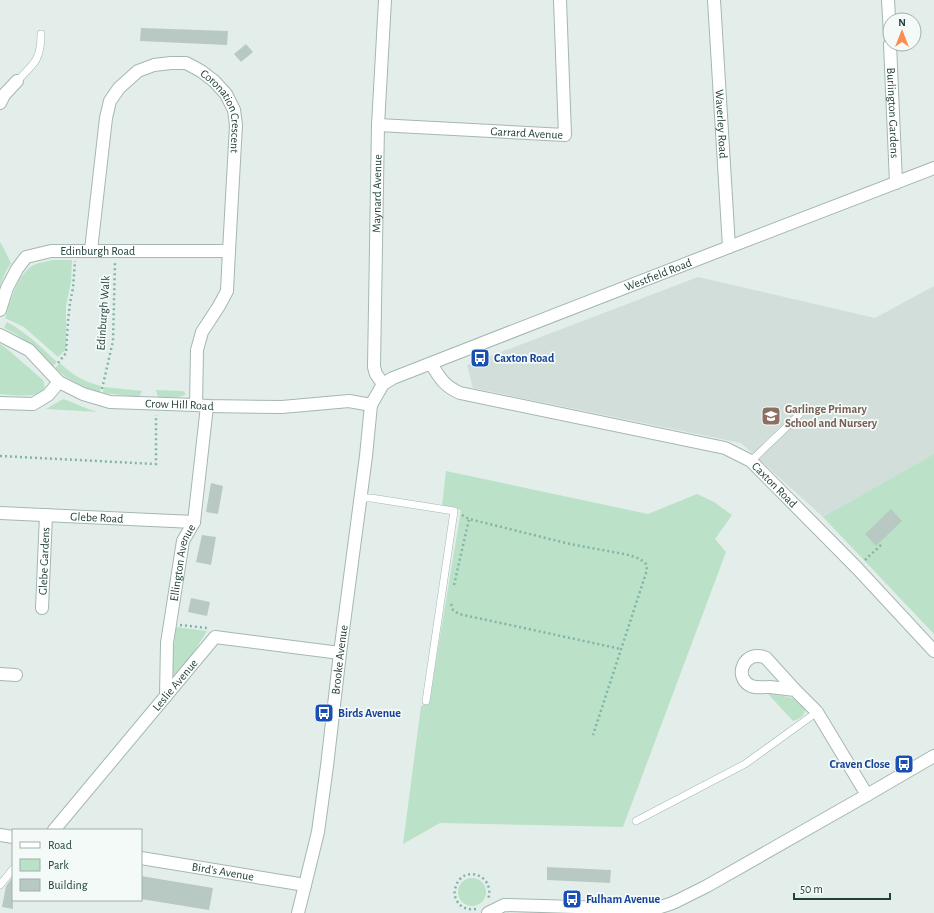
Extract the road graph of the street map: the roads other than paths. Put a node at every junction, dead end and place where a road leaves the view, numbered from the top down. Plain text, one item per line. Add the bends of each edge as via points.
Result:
1 (385, 0) edge
2 (560, 0) edge
3 (714, 0) edge
4 (888, 0) edge
5 (889, 12) edge
6 (41, 34) dead end
7 (890, 52) edge
8 (17, 81) joint
9 (1, 97) edge
10 (378, 125) junction
11 (934, 168) edge
12 (896, 182) junction
13 (729, 247) junction
14 (91, 250) junction
15 (230, 251) junction
16 (0, 310) edge
17 (0, 335) edge
18 (431, 364) junction
19 (59, 382) junction
20 (383, 384) junction
21 (0, 403) edge
22 (371, 405) junction
23 (201, 406) junction
24 (799, 415) dead end
25 (751, 461) junction
26 (361, 498) junction
27 (0, 513) edge
28 (46, 515) junction
29 (194, 522) junction
30 (42, 608) dead end
31 (934, 651) edge
32 (340, 653) junction
33 (0, 674) edge
34 (16, 676) dead end
35 (795, 690) dead end
36 (166, 696) junction
37 (426, 701) dead end
38 (817, 712) junction
39 (934, 756) edge
40 (867, 795) junction
41 (636, 821) dead end
42 (55, 829) edge
43 (0, 835) edge
44 (12, 837) edge
45 (142, 858) edge
46 (12, 870) edge
47 (0, 885) edge
48 (305, 885) junction
49 (487, 908) edge
50 (298, 913) edge

1 - 10 street, Maynard Avenue
2 - 10 street, Garrard Avenue via 565,135
3 - 13 street, Waverley Road
4 - 5 street
6 - 8 lane via 38,56 34,64
7 - 12 street, Burlington Gardens
8 - 9 street
10 - 20 street, Maynard Avenue via 374,367
11 - 12 street, Westfield Road
12 - 13 street, Westfield Road
13 - 18 street, Westfield Road
14 - 15 street, Edinburgh Road
14 - 15 street, Coronation Crescent via 110,101 119,88 138,70 171,63 186,64 201,71 226,94 234,110 236,125
14 - 16 street, Edinburgh Road via 50,251 26,257 7,288
15 - 23 street, Coronation Crescent via 226,291 202,332 197,350
17 - 19 street via 29,350
18 - 20 street, Westfield Road
18 - 25 street, Caxton Road via 449,387 460,393 726,448
19 - 21 street via 48,395 33,404
19 - 23 street, Crow Hill Road via 83,394 110,402
20 - 22 street
22 - 23 street, Crow Hill Road via 349,401 282,407
22 - 26 street, Brooke Avenue
23 - 29 street, Ellington Avenue
24 - 25 lane
25 - 31 street, Caxton Road
26 - 32 street, Brooke Avenue
26 - 37 lane via 454,510
27 - 28 street, Glebe Road
28 - 29 street, Glebe Road
28 - 30 street, Glebe Gardens
29 - 36 street, Ellington Avenue via 183,541 167,643
32 - 36 street, Leslie Avenue via 215,637
32 - 48 street, Brooke Avenue via 318,832
33 - 34 street
35 - 38 street
36 - 42 street, Leslie Avenue
38 - 40 street
38 - 41 lane via 745,764
39 - 40 street
40 - 49 street via 707,886 654,909 504,905
43 - 44 street
45 - 48 street, Bird's Avenue
46 - 47 lane
48 - 50 street, Brooke Avenue

